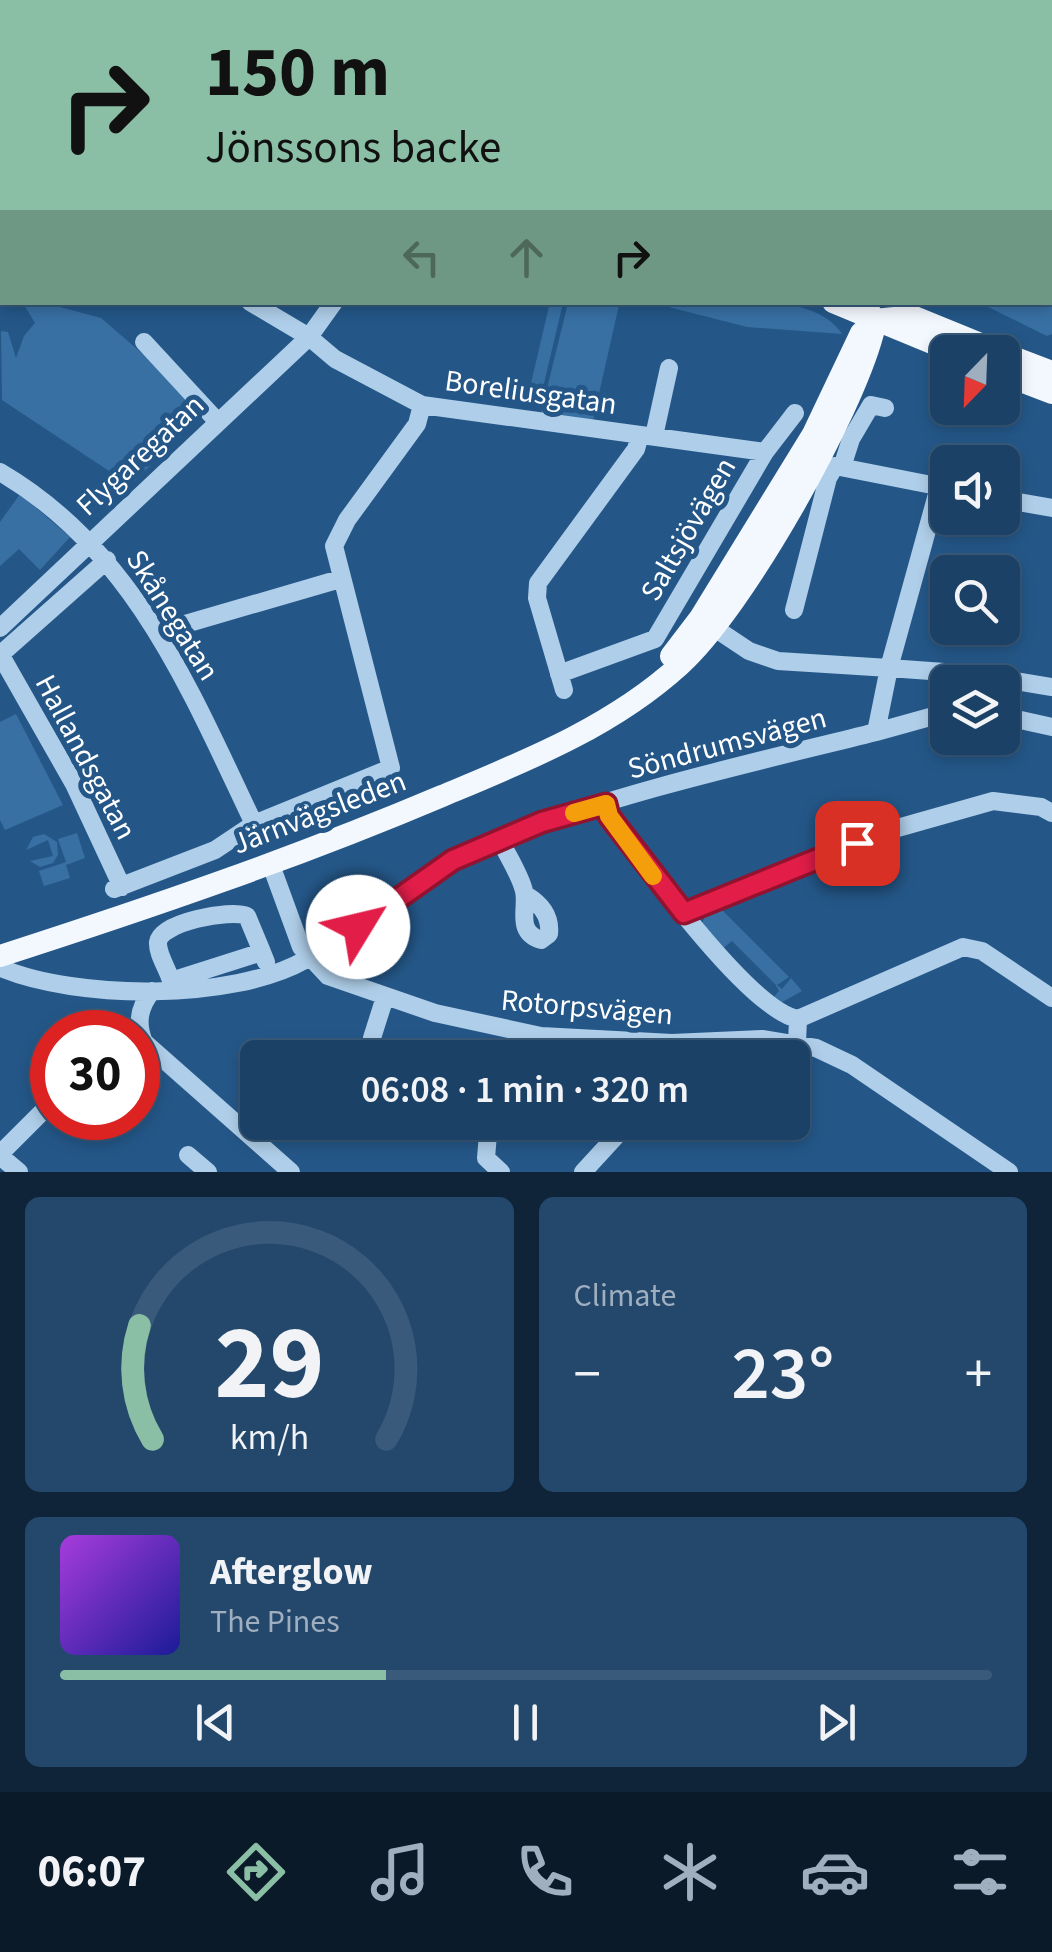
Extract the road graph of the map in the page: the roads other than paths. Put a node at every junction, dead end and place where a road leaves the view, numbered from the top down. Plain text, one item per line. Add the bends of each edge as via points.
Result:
1 (257, 305) edge
2 (320, 305) edge
3 (332, 305) edge
4 (825, 305) edge
5 (871, 308) edge
6 (906, 318) edge
7 (313, 330) junction
8 (930, 335) edge
9 (953, 335) edge
10 (144, 342) dead end
11 (860, 353) junction
12 (1020, 360) edge
13 (669, 368) dead end
14 (1052, 372) edge
15 (1020, 381) edge
16 (1052, 393) edge
17 (422, 405) junction
18 (884, 408) dead end
19 (795, 414) dead end
20 (217, 421) junction
21 (647, 435) junction
22 (765, 452) junction
23 (838, 467) junction
24 (0, 472) edge
25 (930, 485) edge
26 (1020, 502) edge
27 (1052, 508) edge
28 (930, 531) edge
29 (90, 540) junction
30 (107, 560) junction
31 (340, 579) junction
32 (794, 610) dead end
33 (708, 623) junction
34 (0, 628) edge
35 (158, 632) junction
36 (0, 654) edge
37 (890, 668) junction
38 (1052, 687) edge
39 (930, 717) edge
40 (1020, 720) edge
41 (1052, 727) edge
42 (876, 732) junction
43 (606, 804) junction
44 (1052, 813) edge
45 (254, 824) junction
46 (499, 838) junction
47 (271, 865) junction
48 (526, 895) dead end
49 (684, 913) junction
50 (262, 952) junction
51 (308, 958) junction
52 (1, 962) edge
53 (269, 972) junction
54 (173, 985) junction
55 (152, 991) junction
56 (385, 997) junction
57 (1052, 998) edge
58 (798, 1019) junction
59 (372, 1040) edge
60 (578, 1040) edge
61 (797, 1040) edge
62 (810, 1048) edge
63 (30, 1124) edge
64 (488, 1140) edge
65 (612, 1140) edge
66 (0, 1155) edge
67 (188, 1155) dead end
68 (270, 1166) edge
69 (19, 1172) edge
70 (208, 1172) edge
71 (291, 1172) edge
72 (501, 1172) edge
73 (583, 1172) edge
74 (1009, 1172) edge

1 - 7 street, Boreliusgatan
2 - 7 street
3 - 7 street, Flygaregatan
4 - 11 main road via 848,325
5 - 6 main road
5 - 11 main road, Järnvägsleden
6 - 8 main road
6 - 9 main road
6 - 11 main road
7 - 17 street, Boreliusgatan via 335,360
7 - 20 street, Flygaregatan
10 - 20 street
11 - 33 main road, Järnvägsleden via 798,493
12 - 14 main road
13 - 21 street
15 - 16 main road
17 - 21 street, Boreliusgatan
17 - 31 street via 410,436 338,532
18 - 23 street via 871,406
19 - 22 street, Saltsjövägen
20 - 29 street, Flygaregatan
21 - 22 street, Boreliusgatan
21 - 22 street, Saltsjövägen via 538,583 562,682 656,639
23 - 25 street
23 - 32 street via 828,478
24 - 29 street, Skånegatan
26 - 27 street
28 - 37 street
29 - 30 street, Skånegatan
29 - 34 street, Flygaregatan
30 - 35 street, Skånegatan
30 - 36 street
31 - 35 street
31 - 45 street, Hallandsgatan via 391,768
33 - 37 street, Söndrumsvägen via 749,651 778,661
33 - 47 main road, Järnvägsleden via 681,665 616,714 524,763
35 - 45 street, Skånegatan
36 - 45 street, Hallandsgatan via 74,784 118,888 215,850
37 - 38 street, Söndrumsvägen
37 - 42 street
39 - 42 street, Söndrumsvägen
40 - 41 street
42 - 43 street, Söndrumsvägen
43 - 46 street, Söndrumsvägen
43 - 49 street
44 - 49 street via 994,801 887,831
46 - 48 street
46 - 51 street, Söndrumsvägen via 453,860
47 - 51 street
47 - 52 main road, Järnvägsleden
49 - 58 street via 771,1009
50 - 53 street
50 - 54 street
50 - 54 street via 253,922 239,912 170,928 158,946
51 - 53 street, Söndrumsvägen
51 - 56 street, Rotorpsvägen via 328,976
52 - 55 street, Söndrumsvägen via 68,987
53 - 54 street, Söndrumsvägen
54 - 55 street, Söndrumsvägen
55 - 68 street via 138,1023 144,1042
56 - 59 street
56 - 60 street, Rotorpsvägen
57 - 58 street via 971,946
58 - 61 street
62 - 74 street, Rotorpsvägen via 844,1060
63 - 66 street
64 - 72 street via 486,1158
65 - 73 street
66 - 69 street
67 - 70 street
68 - 71 street

